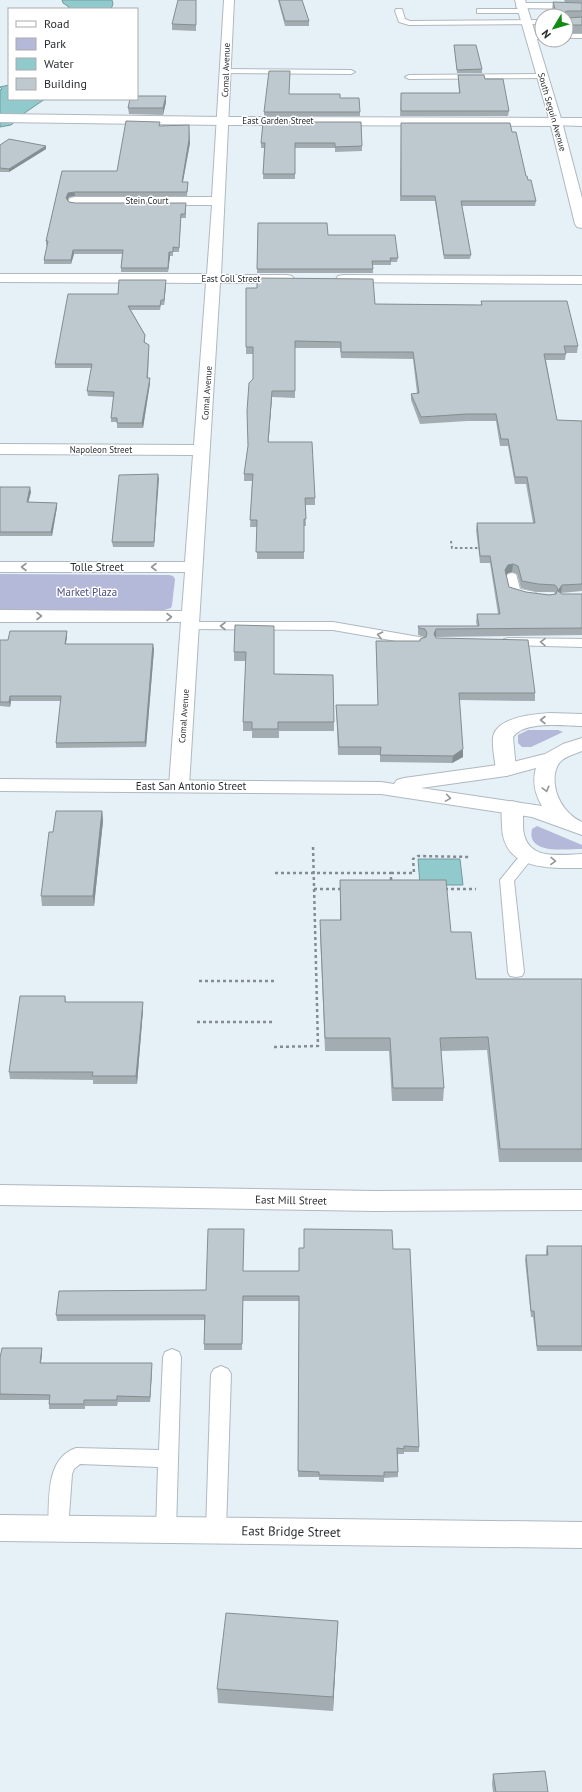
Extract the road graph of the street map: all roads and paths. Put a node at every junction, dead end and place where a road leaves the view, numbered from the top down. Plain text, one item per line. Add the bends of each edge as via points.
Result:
1 (229, 0) edge
2 (582, 6) edge
3 (522, 10) edge
4 (400, 11) dead end
5 (480, 11) dead end
6 (534, 17) edge
7 (534, 33) edge
8 (538, 48) edge
9 (226, 71) junction
10 (350, 72) dead end
11 (542, 76) junction
12 (409, 77) dead end
13 (0, 118) edge
14 (223, 121) junction
15 (556, 122) junction
16 (582, 122) edge
17 (75, 201) edge
18 (219, 201) junction
19 (582, 224) edge
20 (0, 278) edge
21 (214, 278) junction
22 (301, 279) edge
23 (333, 279) edge
24 (582, 280) edge
25 (0, 449) edge
26 (202, 450) junction
27 (451, 541) dead end
28 (482, 548) edge
29 (193, 566) junction
30 (0, 567) edge
31 (512, 577) dead end
32 (544, 597) edge
33 (0, 616) edge
34 (190, 622) junction
35 (419, 641) edge
36 (496, 642) edge
37 (582, 643) edge
38 (582, 720) edge
39 (582, 744) edge
40 (552, 758) junction
41 (506, 770) junction
42 (0, 785) edge
43 (179, 786) junction
44 (382, 788) junction
45 (512, 807) junction
46 (574, 826) edge
47 (313, 846) dead end
48 (527, 856) junction
49 (470, 857) dead end
50 (582, 861) edge
51 (275, 873) dead end
52 (314, 873) junction
53 (391, 873) junction
54 (314, 889) junction
55 (345, 889) edge
56 (392, 889) edge
57 (438, 889) edge
58 (476, 889) dead end
59 (516, 972) dead end
60 (199, 981) dead end
61 (274, 981) dead end
62 (197, 1022) dead end
63 (274, 1022) dead end
64 (274, 1047) dead end
65 (0, 1195) edge
66 (582, 1200) edge
67 (172, 1357) dead end
68 (221, 1374) dead end
69 (169, 1459) junction
70 (0, 1528) edge
71 (58, 1529) junction
72 (166, 1530) junction
73 (216, 1530) junction
74 (582, 1535) edge

1 - 9 street, Comal Avenue
2 - 3 street
3 - 4 lane via 409,23 402,20
3 - 5 lane
3 - 6 lane
3 - 7 street, South Seguin Avenue
8 - 11 street, South Seguin Avenue
9 - 10 lane
9 - 14 street, Comal Avenue
11 - 12 lane
11 - 15 street, South Seguin Avenue
13 - 14 street, East Garden Street
14 - 15 street, East Garden Street
14 - 18 street, Comal Avenue
15 - 16 street, East Garden Street
15 - 19 street, South Seguin Avenue
17 - 18 street, Stein Court
18 - 21 street, Comal Avenue
20 - 21 street, East Coll Street
21 - 22 street, East Coll Street
21 - 26 street, Comal Avenue
23 - 24 street
25 - 26 street, Napoleon Street
26 - 29 street, Comal Avenue
27 - 28 path via 452,548
29 -> 30 street, Tolle Street
29 - 34 street, Comal Avenue
31 - 32 lane via 514,591
33 -> 34 street
35 -> 34 lane via 333,626
34 - 43 street, Comal Avenue
37 -> 36 lane
38 -> 41 street via 534,720 510,727 502,737
39 - 40 street, East San Antonio Street
40 - 41 street, East San Antonio Street
40 -> 46 street via 545,770 543,781 551,806
41 - 44 street, East San Antonio Street
42 - 43 street, East San Antonio Street
43 - 44 street, East San Antonio Street
44 -> 45 street, East San Antonio Street
45 - 46 street, East San Antonio Street via 536,811
45 - 48 street via 514,836 520,850
47 - 52 path
48 -> 50 street via 544,861
48 - 59 lane via 507,880
49 - 53 path via 418,856 413,859 414,873
51 - 52 path
52 - 53 path
52 - 54 path
53 - 56 path
54 - 55 path
54 - 64 path via 318,1046
57 - 58 path
60 - 61 path
62 - 63 path
65 - 66 street, East Mill Street
67 - 69 lane
68 - 73 lane
69 - 71 lane via 76,1456 67,1463 62,1474
69 - 72 lane
70 - 71 street, East Bridge Street
71 - 72 street, East Bridge Street
72 - 73 street, East Bridge Street
73 - 74 street, East Bridge Street

